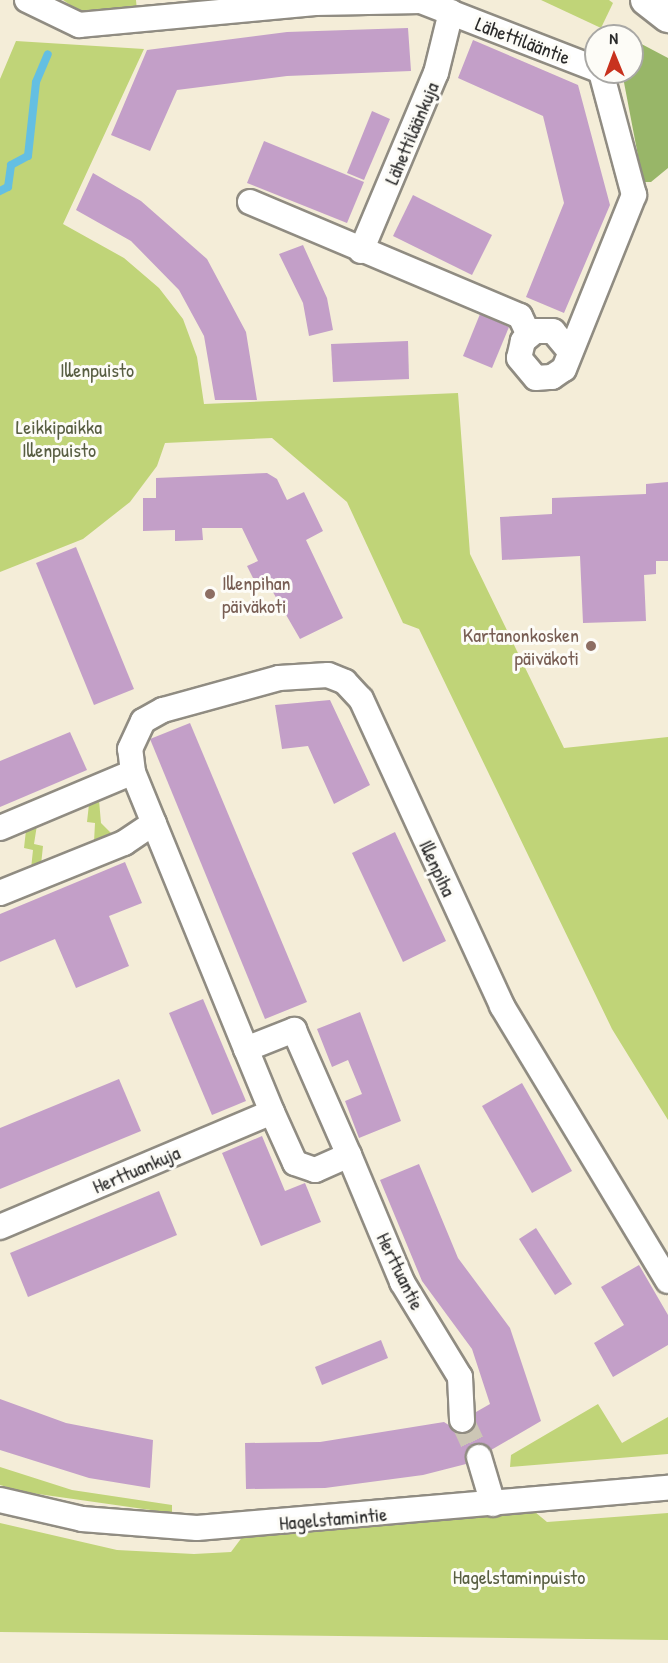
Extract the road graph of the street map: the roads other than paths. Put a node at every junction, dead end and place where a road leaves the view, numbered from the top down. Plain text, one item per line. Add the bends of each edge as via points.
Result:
1 (27, 0) edge
2 (646, 0) edge
3 (451, 12) junction
4 (668, 16) edge
5 (584, 64) edge
6 (604, 84) edge
7 (250, 202) dead end
8 (361, 251) junction
9 (529, 335) junction
10 (568, 349) junction
11 (133, 772) junction
12 (154, 823) junction
13 (0, 828) edge
14 (0, 893) edge
15 (246, 1049) junction
16 (272, 1112) junction
17 (349, 1155) junction
18 (0, 1227) edge
19 (668, 1281) edge
20 (462, 1420) tunnel mouth
21 (479, 1457) tunnel mouth
22 (668, 1488) edge
23 (0, 1500) edge
24 (493, 1504) junction

1 - 3 street, Lähettilääntie via 79,25 315,3 421,1
2 - 4 street
3 - 5 street, Lähettilääntie
3 - 8 street, Lähettiläänkuja via 436,73
6 - 10 street via 634,195
7 - 8 street
8 - 9 street via 520,316
9 - 10 street via 553,331
9 - 10 street via 519,358 536,378 560,373
11 - 12 street, Illenpiha
11 - 13 street
11 - 19 street, Illenpiha via 133,738 143,722 163,710 279,678 328,675 345,682 361,699 502,1006
12 - 14 street via 124,843
12 - 15 street
15 - 16 street
15 - 17 street, Herttuantie via 294,1030
16 - 17 street via 295,1163 315,1170
16 - 18 street, Herttuankuja
17 - 20 street, Herttuantie via 402,1282 460,1377
21 - 24 street
22 - 24 street, Hagelstamintie
23 - 24 street, Hagelstamintie via 82,1519 197,1528

